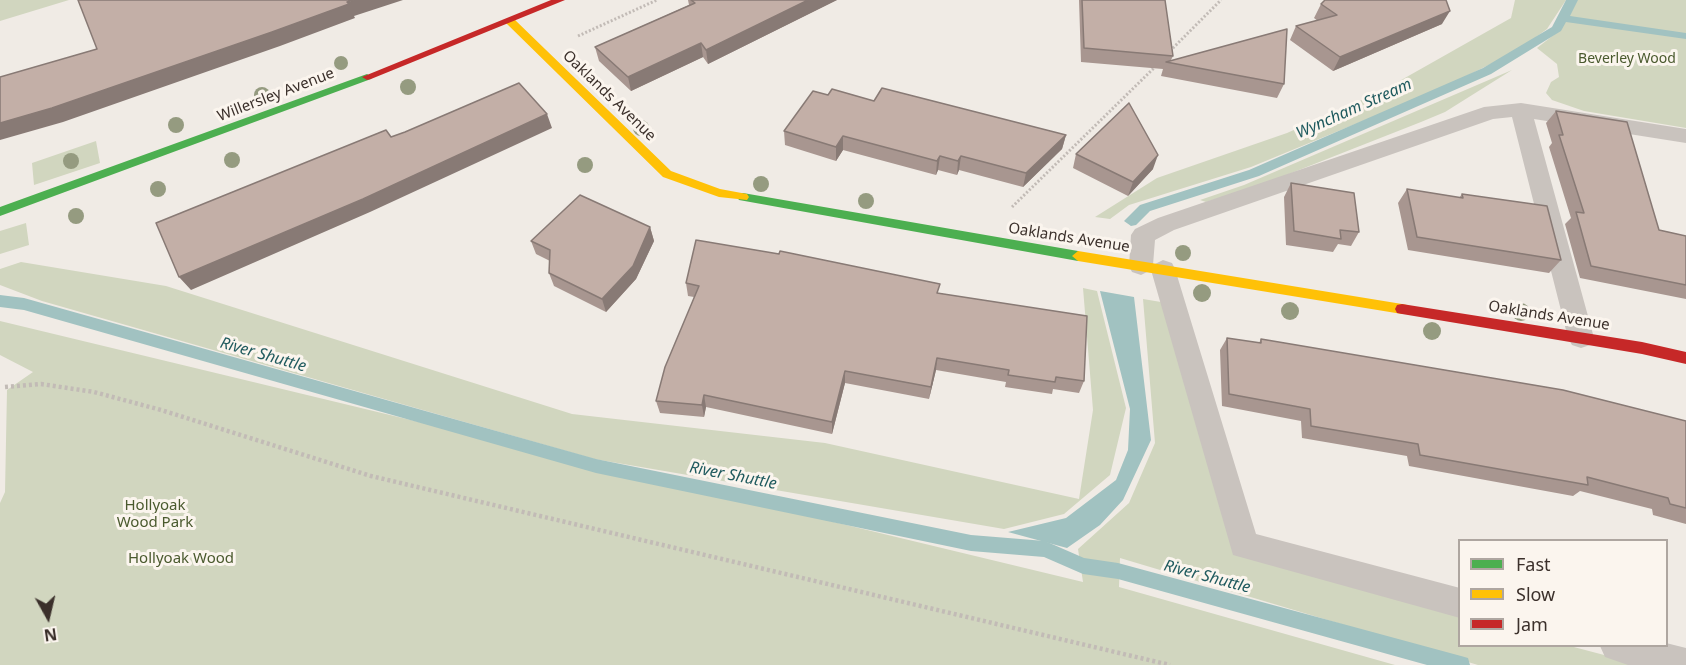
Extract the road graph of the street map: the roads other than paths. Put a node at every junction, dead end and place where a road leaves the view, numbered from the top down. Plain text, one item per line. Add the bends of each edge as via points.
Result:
1 (560, 0) edge
2 (510, 21) junction
3 (1521, 110) junction
4 (1686, 136) edge
5 (0, 212) edge
6 (1152, 267) junction
7 (1581, 338) junction
8 (1686, 358) edge
9 (1458, 602) edge
10 (1623, 647) edge
11 (1686, 664) edge

1 - 2 street, Willersley Avenue
2 - 5 street, Willersley Avenue via 225,131
2 - 6 street, Oaklands Avenue via 667,174 719,193
3 - 4 lane
3 - 6 lane via 1491,112 1166,224 1143,235
3 - 7 lane
6 - 7 street, Oaklands Avenue
6 - 9 lane via 1245,545
7 - 8 street, Oaklands Avenue
10 - 11 lane

